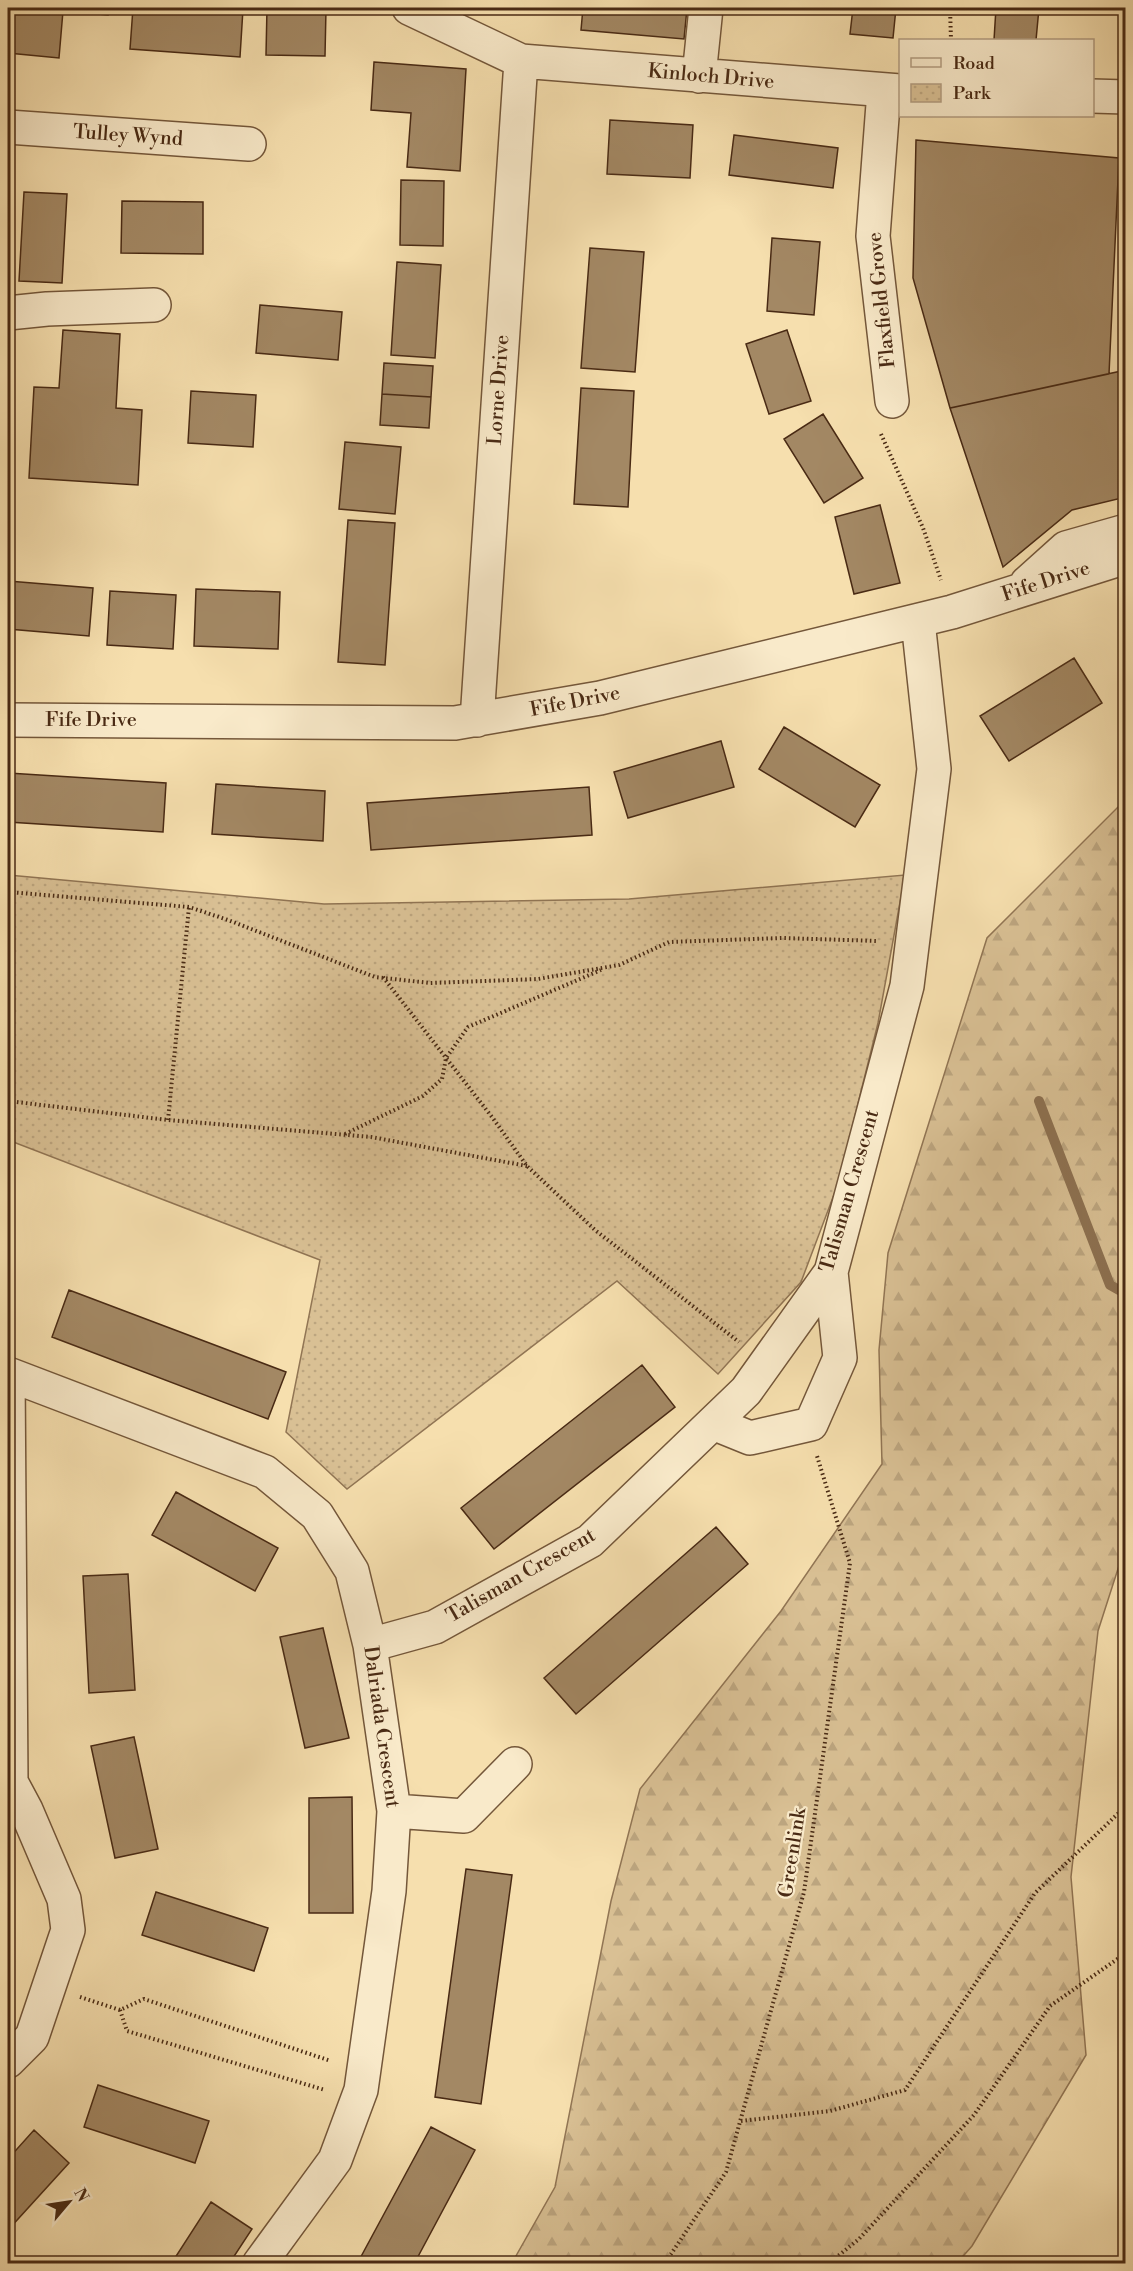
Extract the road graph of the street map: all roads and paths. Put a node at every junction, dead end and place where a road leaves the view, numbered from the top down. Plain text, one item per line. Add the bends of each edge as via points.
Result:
1 (409, 8) edge
2 (706, 8) edge
3 (950, 8) edge
4 (951, 39) edge
5 (521, 61) junction
6 (699, 76) junction
7 (892, 91) edge
8 (1094, 96) edge
9 (1125, 97) edge
10 (8, 127) edge
11 (249, 144) dead end
12 (154, 305) dead end
13 (8, 313) edge
14 (892, 401) joint
15 (1125, 531) edge
16 (1125, 557) edge
17 (1017, 592) junction
18 (952, 612) junction
19 (918, 621) junction
20 (8, 720) edge
21 (477, 720) junction
22 (8, 892) edge
23 (189, 907) junction
24 (913, 942) junction
25 (607, 967) junction
26 (383, 977) junction
27 (446, 1058) junction
28 (8, 1101) edge
29 (168, 1120) junction
30 (343, 1135) junction
31 (527, 1166) junction
32 (831, 1272) junction
33 (766, 1362) junction
34 (8, 1374) edge
35 (712, 1423) junction
36 (811, 1424) junction
37 (370, 1645) junction
38 (514, 1764) dead end
39 (9, 1787) edge
40 (1125, 1806) edge
41 (394, 1811) junction
42 (1125, 1953) edge
43 (49, 1987) junction
44 (120, 2010) junction
45 (8, 2061) edge
46 (360, 2085) junction
47 (741, 2121) junction
48 (260, 2264) edge
49 (661, 2264) edge
50 (828, 2264) edge

1 - 5 street
2 - 6 street
3 - 4 path
5 - 6 street, Kinloch Drive
5 - 21 street, Lorne Drive
6 - 7 street, Kinloch Drive
7 - 14 street, Flaxfield Grove via 873,236
8 - 9 street
10 - 11 street, Tulley Wynd
12 - 13 street
14 - 18 path via 876,422 923,528
15 - 17 street via 1066,548
16 - 17 street, Fife Drive
17 - 18 street, Fife Drive
18 - 19 street, Fife Drive
19 - 21 street, Fife Drive via 600,698
19 - 24 street, Talisman Crescent via 934,769
20 - 21 street, Fife Drive
22 - 23 path
23 - 26 path
23 - 29 path
24 - 25 path via 782,938 669,942
24 - 32 street, Talisman Crescent via 907,987
25 - 26 path via 538,979 430,983
25 - 27 path via 468,1027
26 - 27 path
27 - 30 path via 442,1079 423,1096
27 - 31 path
28 - 29 path
29 - 30 path
30 - 31 path
31 - 33 path via 595,1230
32 - 33 street, Talisman Crescent
32 - 36 street via 840,1358
33 - 35 street, Talisman Crescent via 746,1391
34 - 37 street, Dalriada Crescent via 265,1472 317,1515 352,1571
34 - 39 street
35 - 36 street via 750,1438
35 - 37 street, Talisman Crescent via 590,1541 435,1626
36 - 47 path, Greenlink via 850,1563 804,1892
37 - 41 street, Dalriada Crescent
38 - 41 street via 464,1816
39 - 43 street via 26,1810 64,1899 68,1930
40 - 47 path via 1035,1893 905,2090 830,2111
41 - 46 street, Dalriada Crescent via 389,1891
42 - 50 path via 1050,2006 974,2115 859,2239
43 - 44 path
43 - 45 street via 32,2037
44 - 46 path via 144,1999
44 - 46 path via 127,2031
46 - 48 street, Dalriada Crescent via 334,2160
47 - 49 path, Greenlink via 726,2172

